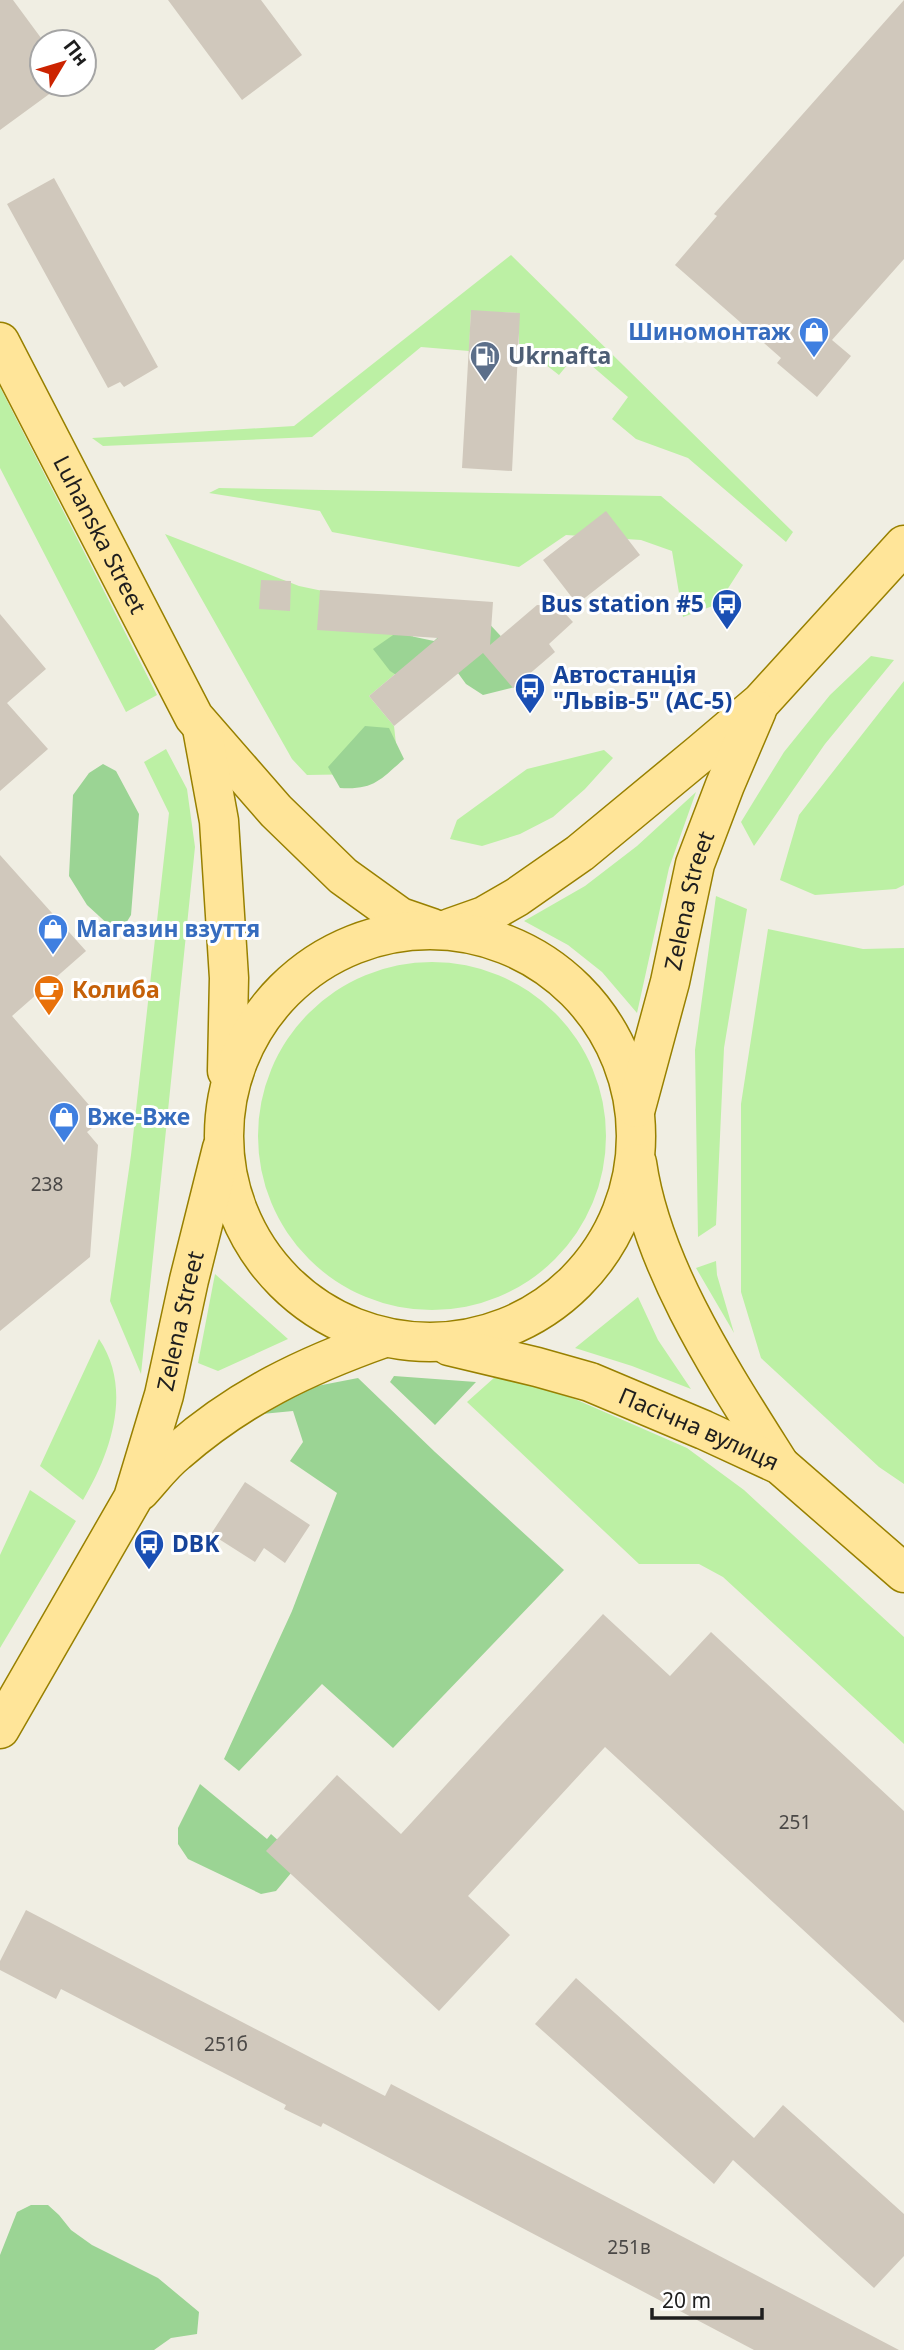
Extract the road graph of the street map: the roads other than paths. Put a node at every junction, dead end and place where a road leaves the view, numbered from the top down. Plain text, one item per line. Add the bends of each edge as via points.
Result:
1 (0, 342) edge
2 (904, 545) edge
3 (761, 702) junction
4 (201, 726) junction
5 (442, 928) junction
6 (227, 1089) junction
7 (636, 1108) junction
8 (223, 1142) junction
9 (636, 1154) junction
10 (384, 1338) junction
11 (447, 1346) junction
12 (780, 1465) junction
13 (133, 1497) junction
14 (904, 1573) edge
15 (0, 1729) edge

1 - 4 main road, Luhanska Street
2 - 3 main road, Zelena Street
3 - 5 main road, Zelena Street via 580,853 484,916
3 - 7 main road, Zelena Street via 695,864
4 - 5 main road, Luhanska Street via 276,811 343,876 400,917
4 - 6 main road, Luhanska Street via 219,821 229,978
5 - 6 main road via 388,932 354,942 296,977 247,1039
5 - 7 main road via 508,944 566,982 615,1046
6 - 8 main road
7 - 9 main road
8 - 10 main road, Пасічна вулиця via 241,1210 270,1261 315,1307 355,1330
8 - 13 main road, Zelena Street via 164,1395
9 - 11 main road via 613,1230 572,1286 516,1326
9 - 12 main road, Пасічна вулиця via 641,1194 679,1291
10 - 11 main road, Пасічна вулиця
10 - 13 main road, Zelena Street via 320,1362 230,1409 174,1453
11 - 12 main road, Пасічна вулиця via 590,1382
12 - 14 main road
13 - 15 main road, Zelena Street

